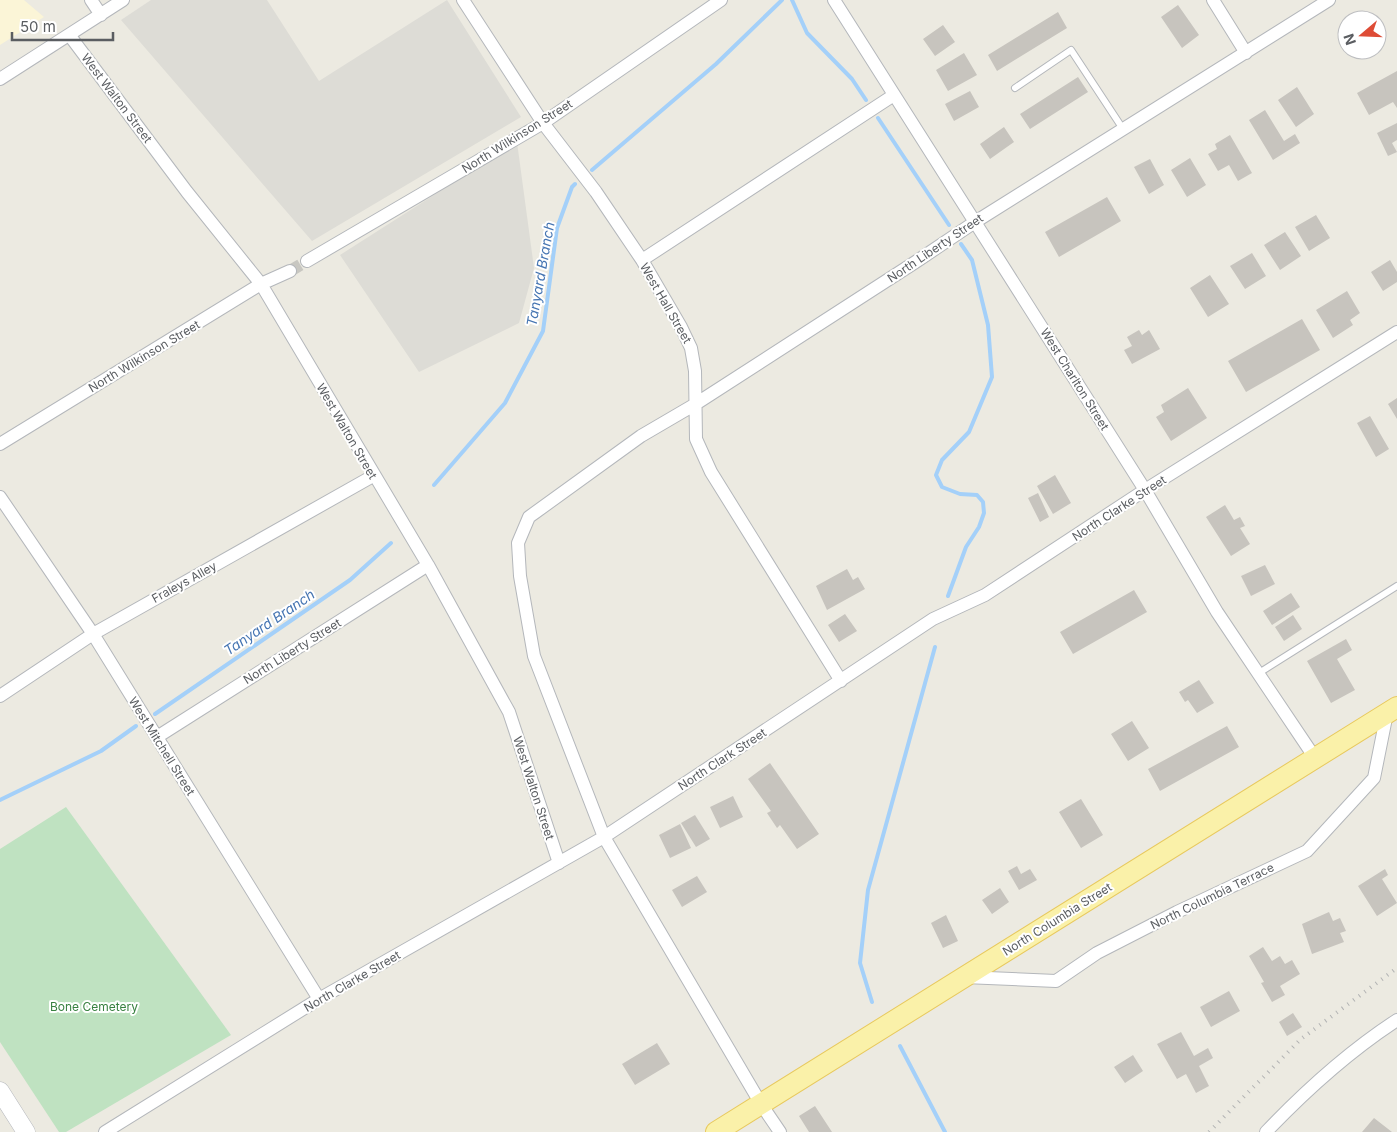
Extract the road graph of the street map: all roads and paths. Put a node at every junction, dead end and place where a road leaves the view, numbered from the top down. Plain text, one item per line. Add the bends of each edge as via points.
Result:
1 (91, 0) edge
2 (123, 0) edge
3 (462, 0) edge
4 (721, 0) edge
5 (834, 0) edge
6 (1213, 0) edge
7 (1329, 0) edge
8 (101, 15) junction
9 (70, 36) junction
10 (1246, 53) junction
11 (0, 79) edge
12 (1015, 88) dead end
13 (894, 95) junction
14 (543, 123) junction
15 (1123, 129) junction
16 (974, 222) junction
17 (642, 260) junction
18 (307, 261) tunnel mouth
19 (290, 271) tunnel mouth
20 (262, 284) junction
21 (1397, 332) edge
22 (694, 405) junction
23 (0, 444) edge
24 (373, 476) junction
25 (1145, 490) junction
26 (0, 497) edge
27 (428, 565) junction
28 (1397, 586) edge
29 (93, 634) junction
30 (1259, 674) junction
31 (841, 681) junction
32 (0, 696) edge
33 (1392, 710) edge
34 (157, 737) junction
35 (1315, 758) junction
36 (604, 837) junction
37 (559, 863) junction
38 (964, 977) junction
39 (319, 999) junction
40 (1397, 1020) edge
41 (0, 1091) edge
42 (761, 1104) junction
43 (26, 1132) edge
44 (104, 1132) edge
45 (716, 1132) edge
46 (780, 1132) edge
47 (1266, 1132) edge

1 - 8 street
2 - 8 street
3 - 14 street, West Hall Street
4 - 14 street, North Wilkinson Street
5 - 13 street, West Charlton Street
6 - 10 street
7 - 10 street, North Liberty Street
8 - 9 street
9 - 11 street
9 - 20 street, West Walton Street via 187,192
10 - 15 street, North Liberty Street
12 - 15 lane via 1071,50
13 - 16 street, West Charlton Street
13 - 17 street
14 - 17 street, West Hall Street via 596,192
14 - 18 street, North Wilkinson Street
15 - 16 street, North Liberty Street
16 - 22 street, North Liberty Street
16 - 25 street, West Charlton Street
17 - 22 street, West Hall Street via 691,348 695,371
19 - 20 street, North Wilkinson Street
20 - 23 street, North Wilkinson Street
20 - 24 street, West Walton Street
21 - 25 street, North Clarke Street
22 - 31 street, West Hall Street via 696,439 711,472
22 - 36 street, North Liberty Street via 641,436 528,518 518,543 520,576 534,656
24 - 27 street, West Walton Street
24 - 29 street, Fraleys Alley
25 - 30 street, West Charlton Street
25 - 31 street, North Clarke Street via 985,595 932,619
26 - 29 street, West Mitchell Street
27 - 34 street, North Liberty Street
27 - 37 street, West Walton Street via 509,712
28 - 30 lane
29 - 32 street, Fraleys Alley
29 - 34 street, West Mitchell Street
30 - 35 street, West Charlton Street
31 - 36 street, North Clark Street
33 - 35 main road, North Columbia Street
33 - 38 street, North Columbia Terrace via 1374,778 1307,851 1097,953 1056,981
34 - 39 street, West Mitchell Street
35 - 38 main road, North Columbia Street
36 - 37 street, North Clarke Street
36 - 42 street
37 - 39 street, North Clarke Street
38 - 42 main road, North Columbia Street
39 - 44 street, North Clarke Street
40 - 47 street via 1369,1038 1304,1093
41 - 43 main road
42 - 45 main road, North Columbia Street
42 - 46 street

